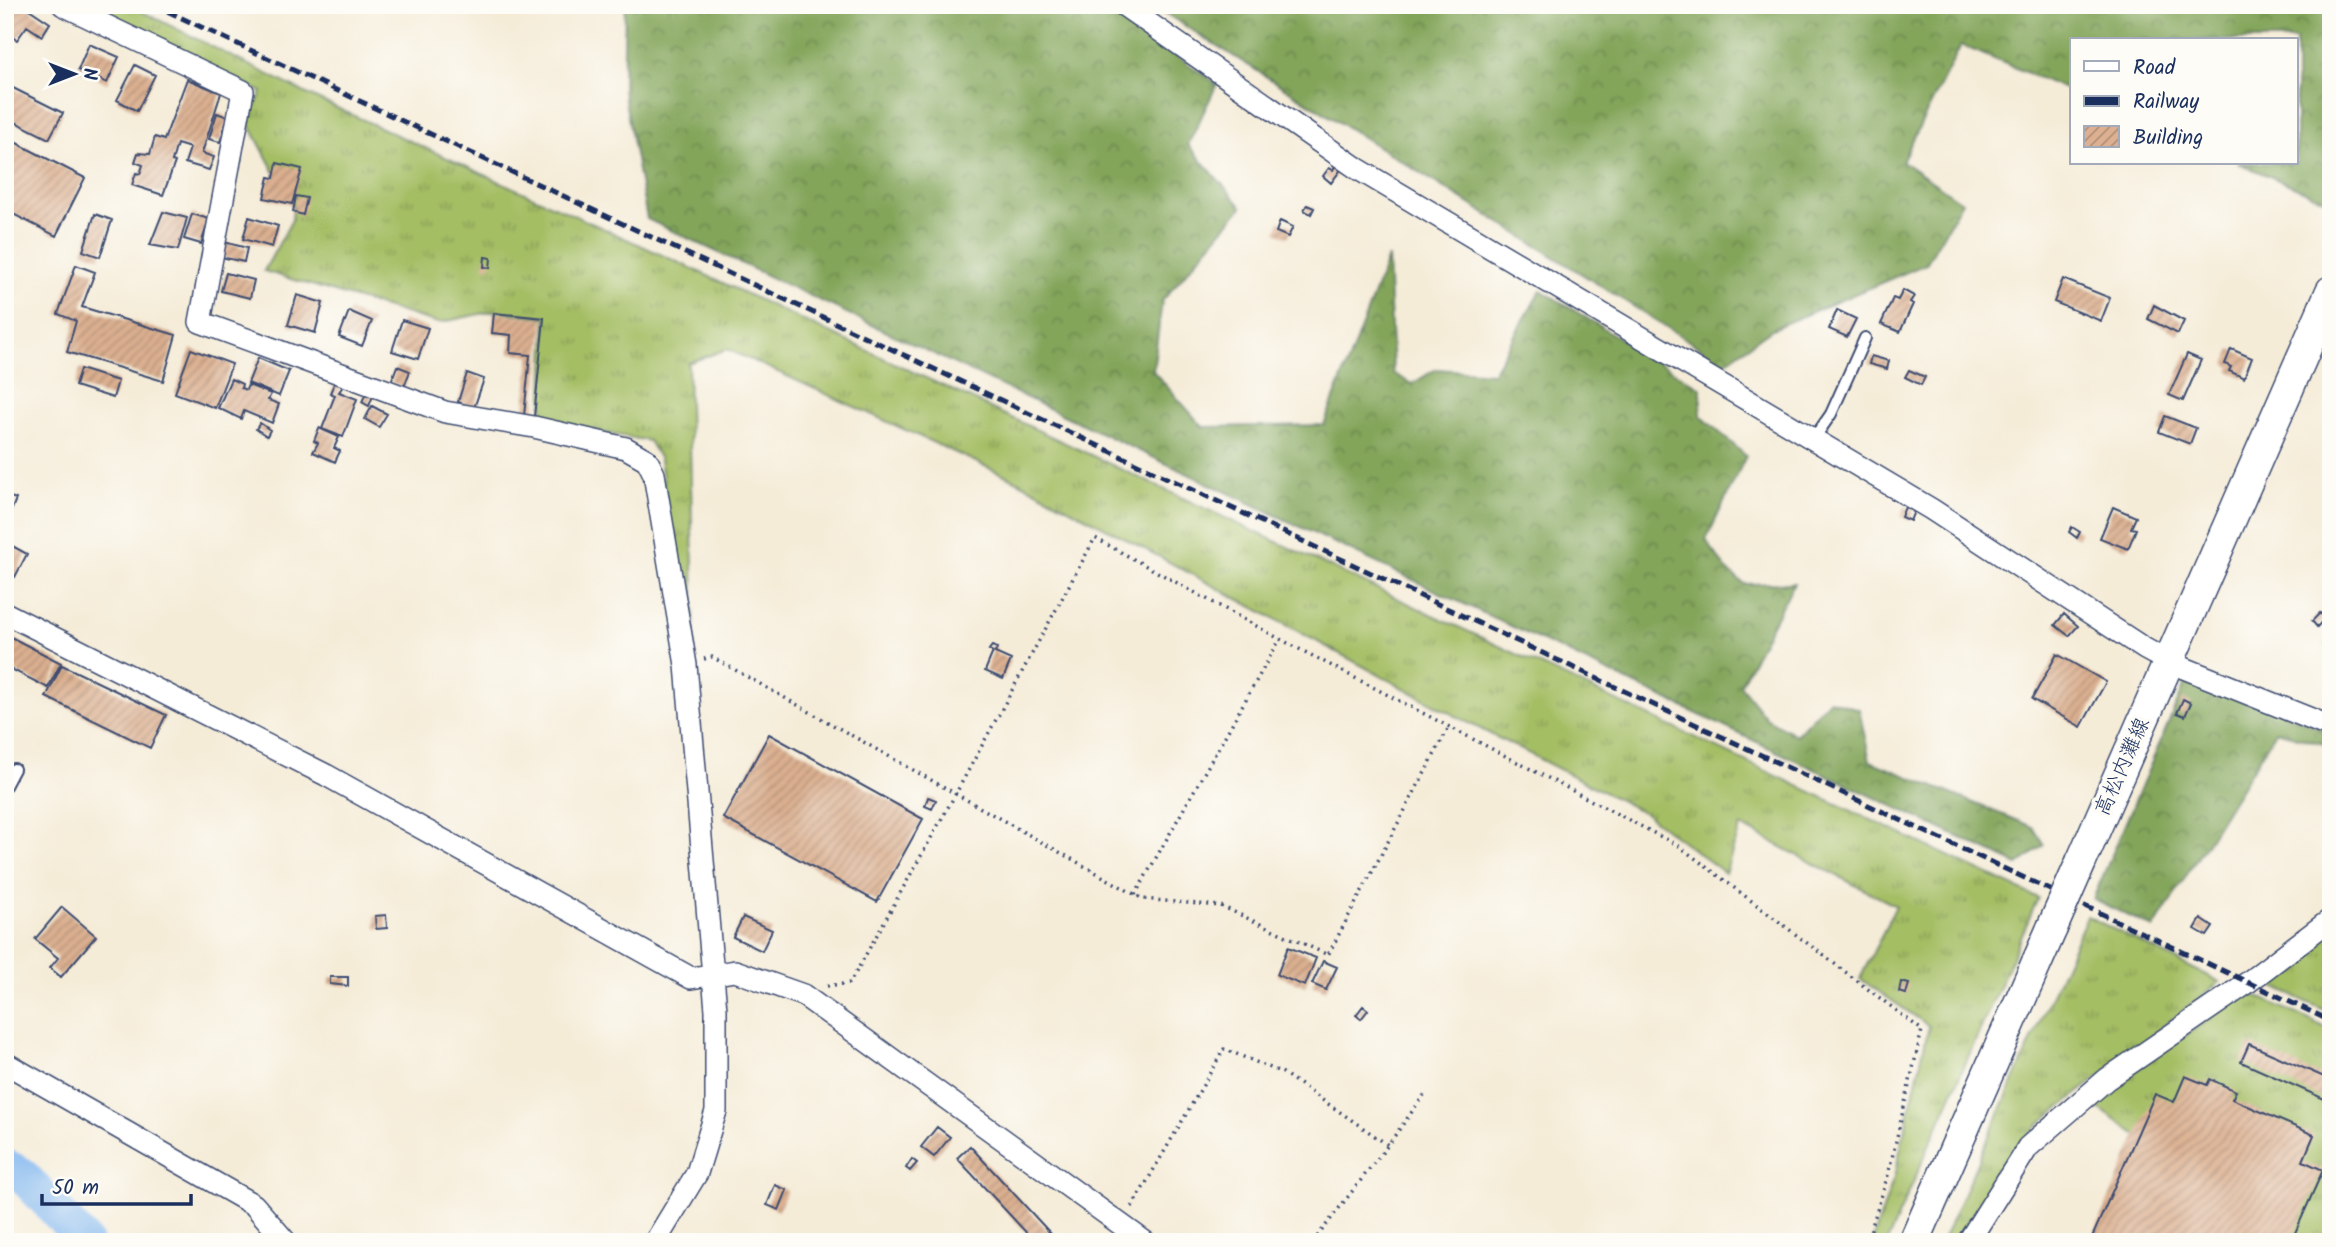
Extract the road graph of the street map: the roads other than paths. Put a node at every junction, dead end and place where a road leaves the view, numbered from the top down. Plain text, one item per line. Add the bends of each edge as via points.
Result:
1 (63, 5) edge
2 (1123, 5) edge
3 (2331, 290) edge
4 (1865, 338) dead end
5 (1813, 440) junction
6 (5, 613) edge
7 (2169, 662) junction
8 (2331, 727) edge
9 (14, 769) dead end
10 (5, 786) edge
11 (2331, 919) edge
12 (712, 973) junction
13 (5, 1063) edge
14 (286, 1242) edge
15 (655, 1242) edge
16 (1145, 1242) edge
17 (1914, 1242) edge
18 (1968, 1242) edge

1 - 12 street via 243,91 200,321 445,412 626,448 647,460 654,474 686,665
2 - 5 street via 1358,169
3 - 7 main road, 高松内灘線
4 - 5 lane via 1831,414
5 - 7 street via 1931,509
6 - 12 street via 326,775 691,978
7 - 8 street
7 - 17 main road, 高松内灘線, bridge
9 - 10 lane
11 - 18 street via 2107,1079 2028,1147
12 - 15 street via 716,1111 697,1173
12 - 16 street via 735,971 803,995
13 - 14 street via 254,1205

